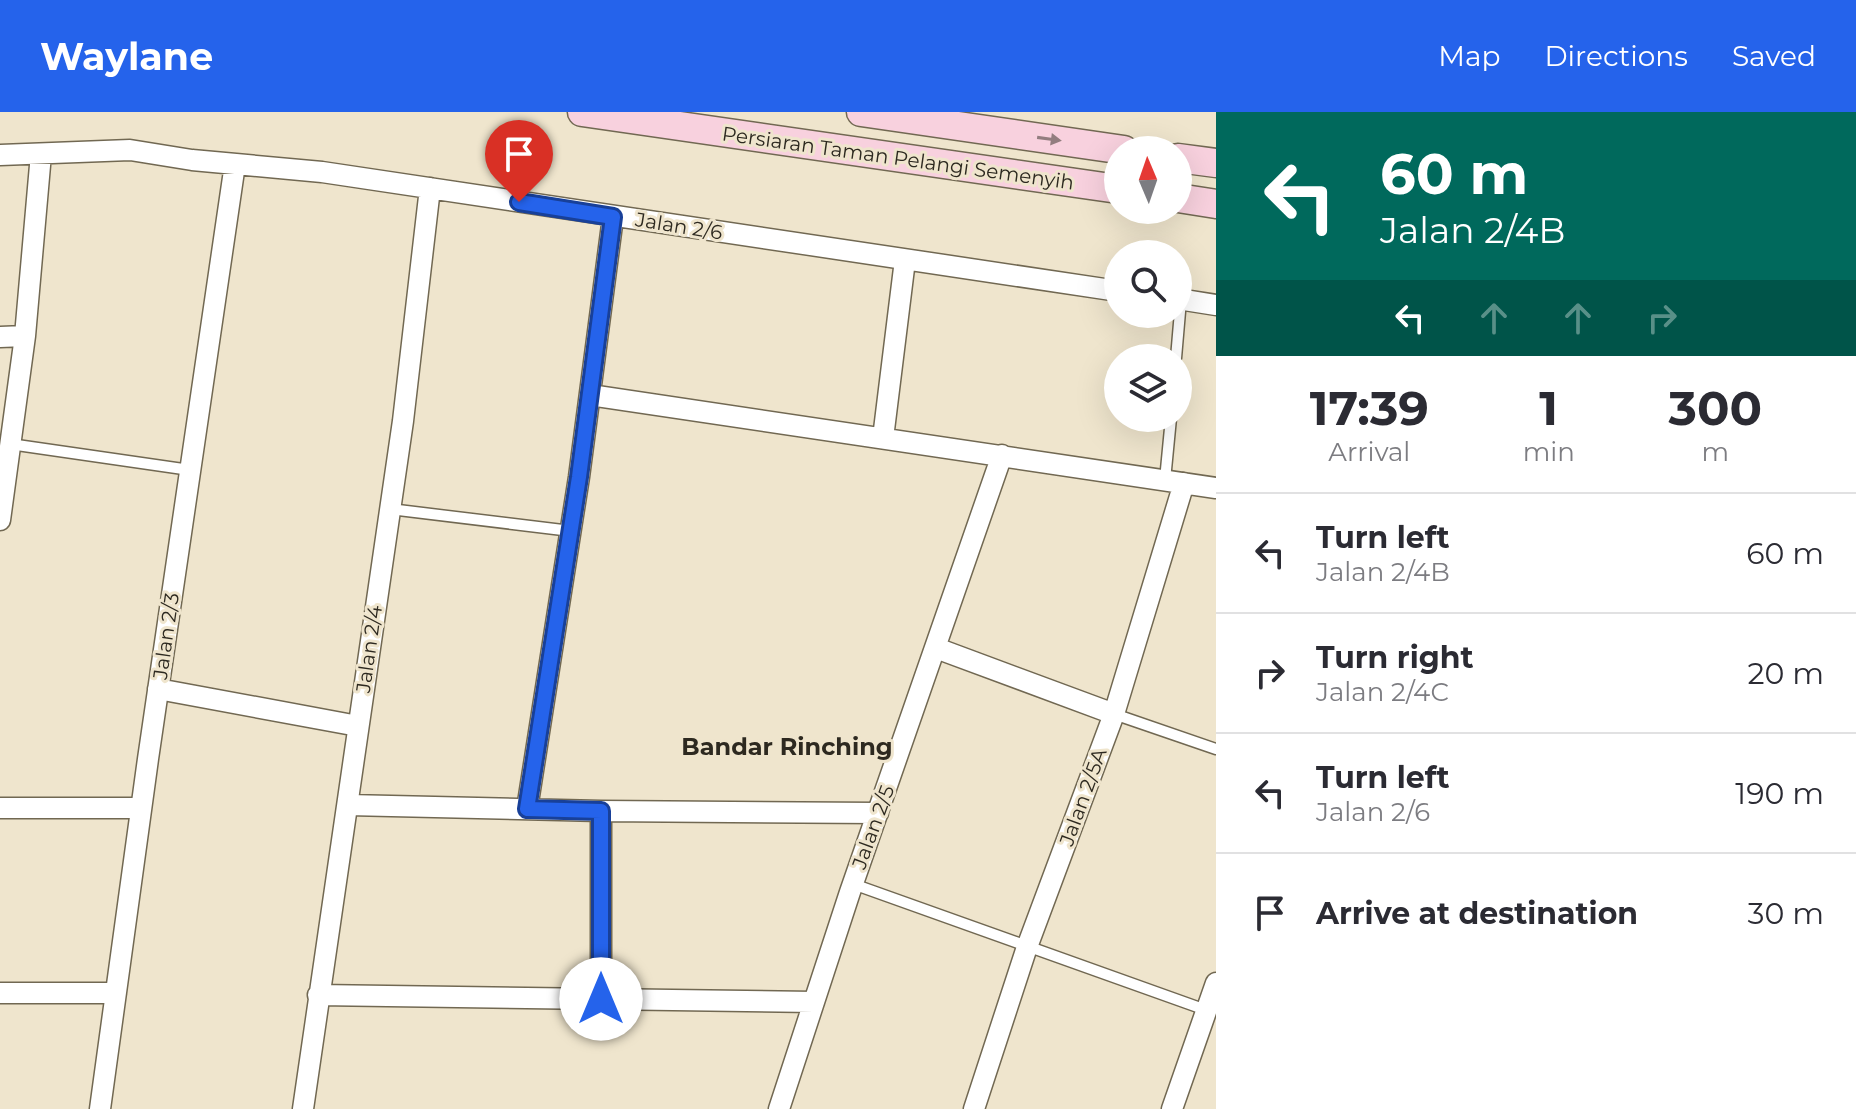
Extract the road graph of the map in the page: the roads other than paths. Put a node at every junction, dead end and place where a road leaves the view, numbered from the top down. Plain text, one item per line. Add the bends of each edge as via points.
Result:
1 (582, 112) edge
2 (862, 112) edge
3 (932, 117) edge
4 (981, 121) edge
5 (1104, 146) edge
6 (864, 153) junction
7 (41, 154) junction
8 (0, 155) edge
9 (1192, 160) edge
10 (1216, 163) edge
11 (235, 164) junction
12 (978, 169) junction
13 (1104, 187) edge
14 (430, 188) junction
15 (1192, 200) edge
16 (1216, 204) edge
17 (613, 217) junction
18 (905, 260) junction
19 (1104, 289) edge
20 (1192, 302) edge
21 (1216, 305) edge
22 (25, 336) junction
23 (0, 337) edge
24 (590, 395) junction
25 (1172, 432) edge
26 (883, 438) junction
27 (10, 444) junction
28 (1002, 455) junction
29 (190, 470) junction
30 (1174, 482) junction
31 (1216, 488) edge
32 (390, 509) junction
33 (0, 520) edge
34 (571, 531) junction
35 (936, 648) junction
36 (158, 689) junction
37 (1114, 714) junction
38 (358, 726) junction
39 (1216, 749) edge
40 (348, 805) junction
41 (0, 808) edge
42 (141, 808) junction
43 (527, 809) junction
44 (601, 811) junction
45 (878, 813) junction
46 (853, 884) junction
47 (1027, 947) junction
48 (1216, 983) edge
49 (0, 993) edge
50 (116, 993) junction
51 (318, 995) junction
52 (601, 999) junction
53 (814, 1002) junction
54 (1206, 1010) junction
55 (100, 1109) edge
56 (303, 1109) edge
57 (779, 1109) edge
58 (974, 1109) edge
59 (1172, 1109) edge

1 - 6 street, Persiaran Taman Pelangi Semenyih
2 - 3 street, Persiaran Taman Pelangi Semenyih
3 - 4 street, Persiaran Taman Pelangi Semenyih
3 - 6 street via 911,139
3 - 12 street via 936,135
4 -> 5 street, Persiaran Taman Pelangi Semenyih
6 - 12 street, Persiaran Taman Pelangi Semenyih
7 - 8 street, Jalan 2/6
7 - 11 street, Jalan 2/6 via 130,150
7 - 22 street
9 - 10 street
11 - 14 street, Jalan 2/6
11 - 29 street, Jalan 2/3
12 - 13 street, Persiaran Taman Pelangi Semenyih
14 - 17 street, Jalan 2/6
14 - 32 street, Jalan 2/4
15 - 16 street
17 - 18 street, Jalan 2/6
17 - 24 street
18 - 19 street, Jalan 2/6
18 - 26 street
20 - 21 street
22 - 23 street
22 - 27 street
24 - 26 street
24 - 34 street
25 - 30 lane
26 - 28 street
27 - 29 lane
27 - 33 street
28 - 30 street
28 - 35 street, Jalan 2/5
29 - 36 street, Jalan 2/3
30 - 31 street
30 - 37 street, Jalan 2/5A
32 - 34 lane
32 - 38 street, Jalan 2/4
34 - 43 street
35 - 37 street
35 - 45 street, Jalan 2/5
36 - 38 street
36 - 42 street, Jalan 2/3
37 - 39 lane
37 - 47 street, Jalan 2/5A
38 - 40 street, Jalan 2/4
40 - 43 street
40 - 51 street, Jalan 2/4
41 - 42 street
42 - 50 street, Jalan 2/3
43 - 44 street
44 - 45 street
44 - 52 street
45 - 46 street, Jalan 2/5
46 - 47 lane
46 - 53 street, Jalan 2/5
47 - 54 lane
47 - 58 street, Jalan 2/5A
48 - 54 street
49 - 50 street
50 - 55 street, Jalan 2/3
51 - 52 street
51 - 56 street, Jalan 2/4
52 - 53 street
53 - 57 street, Jalan 2/5
54 - 59 street

